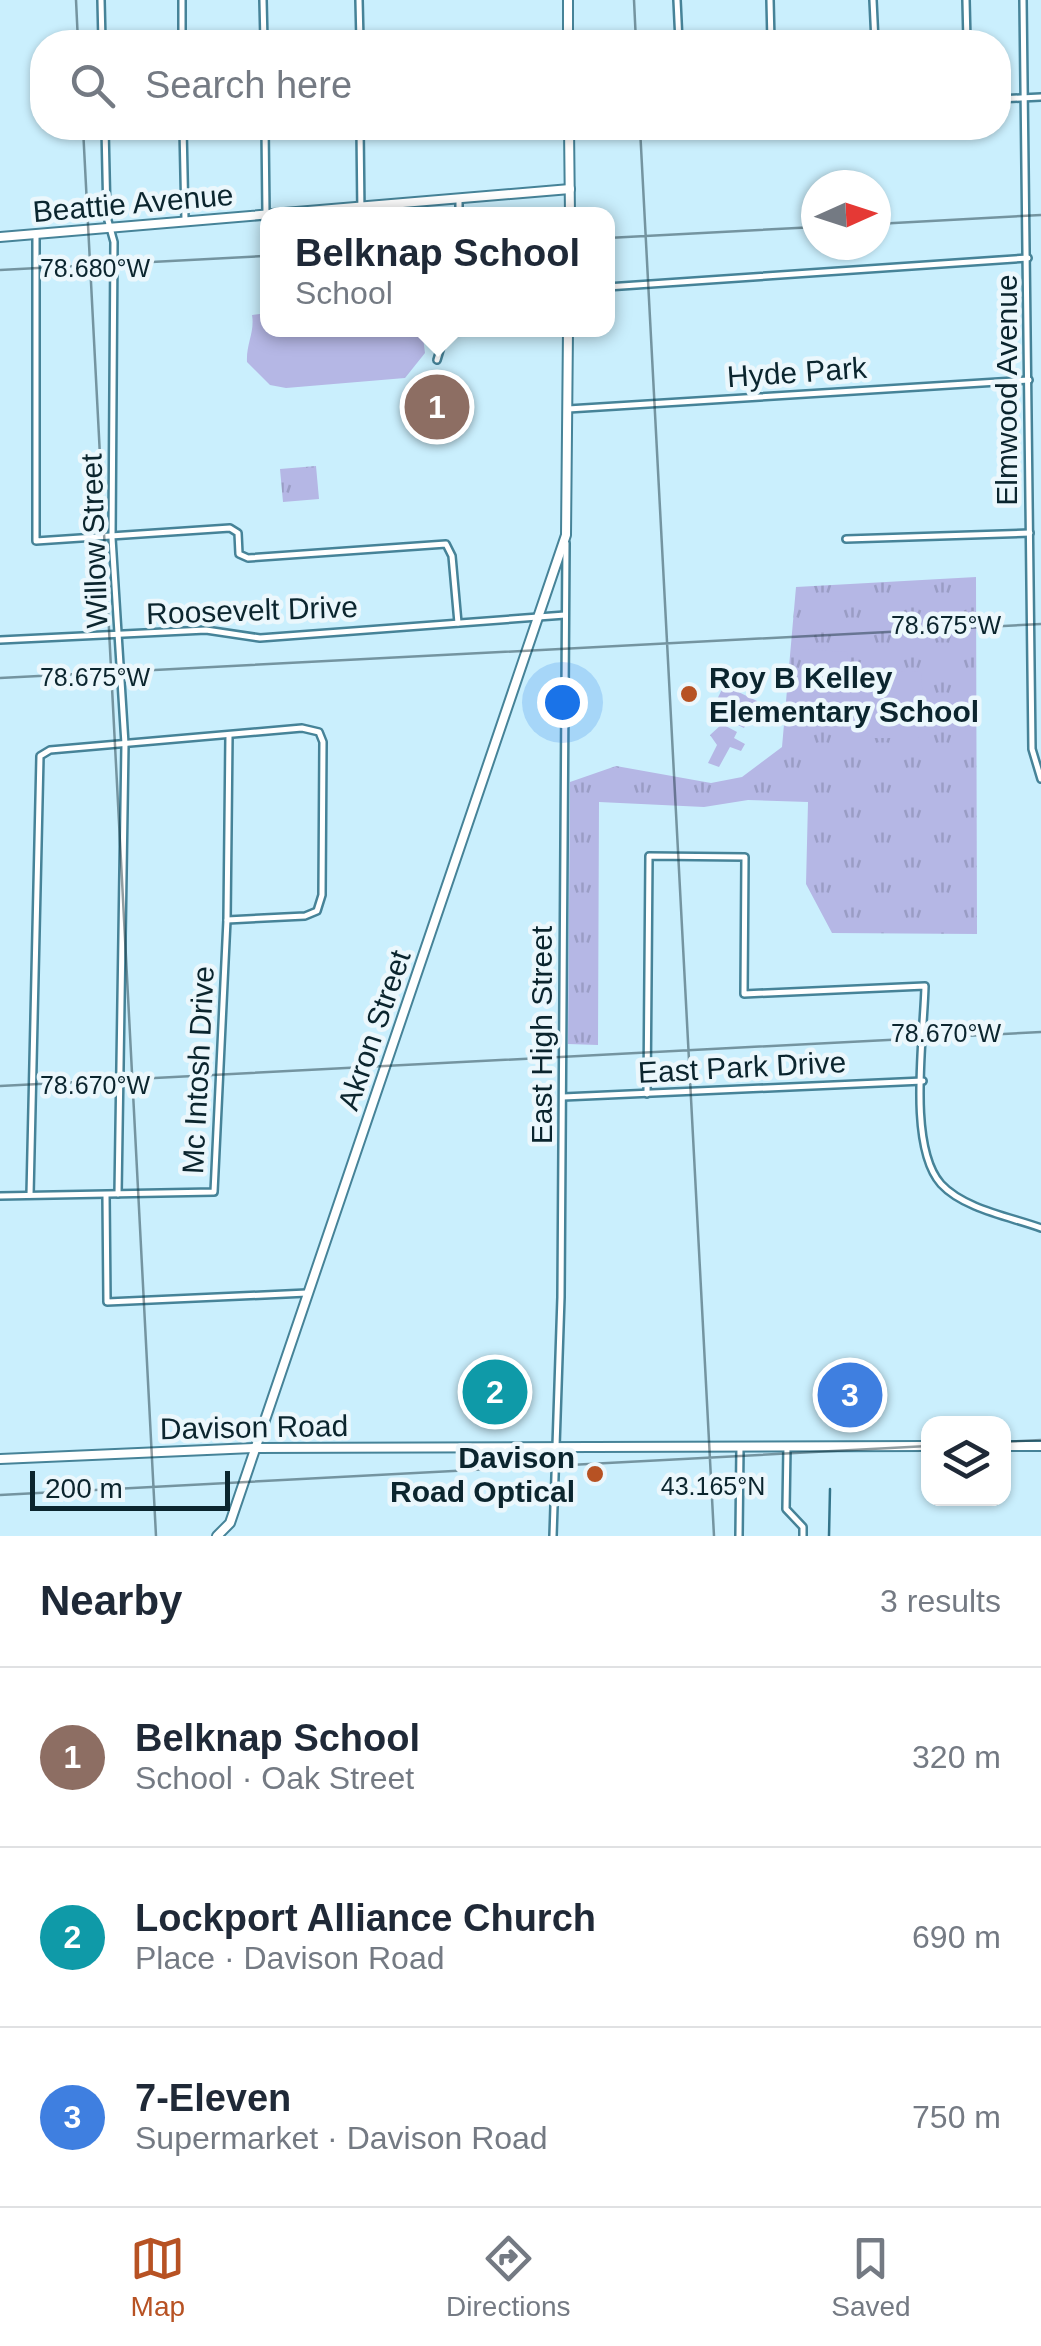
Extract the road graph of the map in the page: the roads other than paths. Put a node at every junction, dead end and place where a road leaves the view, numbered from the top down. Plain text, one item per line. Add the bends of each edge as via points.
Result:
1 (101, 0) edge
2 (182, 0) edge
3 (263, 0) edge
4 (359, 0) edge
5 (568, 0) edge
6 (678, 0) edge
7 (770, 0) edge
8 (873, 0) edge
9 (966, 0) edge
10 (1023, 0) edge
11 (102, 30) edge
12 (182, 30) edge
13 (264, 30) edge
14 (360, 30) edge
15 (568, 30) edge
16 (679, 30) edge
17 (771, 30) edge
18 (874, 30) edge
19 (967, 30) edge
20 (1041, 97) edge
21 (1011, 98) edge
22 (1024, 98) junction
23 (105, 140) edge
24 (184, 140) edge
25 (265, 140) edge
26 (360, 140) edge
27 (569, 140) edge
28 (570, 189) junction
29 (458, 196) junction
30 (266, 207) edge
31 (361, 207) edge
32 (382, 207) edge
33 (459, 207) edge
34 (570, 207) edge
35 (260, 214) edge
36 (185, 220) junction
37 (112, 227) junction
38 (36, 234) junction
39 (0, 237) edge
40 (1028, 258) junction
41 (615, 286) edge
42 (444, 337) edge
43 (568, 337) edge
44 (1041, 345) edge
45 (1029, 346) junction
46 (437, 360) dead end
47 (1029, 380) junction
48 (568, 408) junction
49 (1030, 533) junction
50 (566, 534) junction
51 (112, 538) junction
52 (846, 540) dead end
53 (541, 616) junction
54 (566, 616) junction
55 (458, 622) junction
56 (119, 637) junction
57 (0, 640) edge
58 (229, 735) junction
59 (125, 744) junction
60 (1041, 779) edge
61 (227, 920) junction
62 (923, 1080) junction
63 (647, 1094) junction
64 (563, 1097) junction
65 (118, 1194) junction
66 (106, 1195) junction
67 (0, 1196) edge
68 (30, 1196) junction
69 (1041, 1228) edge
70 (306, 1293) junction
71 (555, 1446) junction
72 (787, 1446) junction
73 (921, 1446) edge
74 (1011, 1446) edge
75 (1041, 1446) edge
76 (740, 1447) junction
77 (254, 1448) junction
78 (0, 1459) edge
79 (217, 1536) edge
80 (553, 1536) edge
81 (739, 1536) edge
82 (803, 1536) edge

1 - 11 street
2 - 12 street
3 - 13 street
4 - 14 street
5 - 15 street
6 - 16 street
7 - 17 street
8 - 18 street
9 - 19 street
10 - 22 street, Elmwood Avenue
20 - 22 street
21 - 22 street
22 - 40 street, Elmwood Avenue
23 - 37 street, Willow Street
24 - 36 street
25 - 30 street
26 - 31 street
27 - 28 street
28 - 29 street, Beattie Avenue
28 - 34 street
29 - 32 street, Beattie Avenue
29 - 33 street
35 - 36 street, Beattie Avenue
36 - 37 street, Beattie Avenue
37 - 38 street, Beattie Avenue
37 - 51 street, Willow Street
38 - 39 street, Beattie Avenue
38 - 51 street via 32,530 36,541
40 - 41 street
40 - 45 street, Elmwood Avenue
42 - 46 street
43 - 48 street, Akron Street
44 - 45 street
45 - 47 street, Elmwood Avenue
47 - 48 street, Hyde Park
47 - 49 street, Elmwood Avenue
48 - 50 street, Akron Street
49 - 52 street
49 - 60 street, Elmwood Avenue via 1032,748
50 - 53 street, Akron Street
50 - 54 street, East High Street
51 - 55 street via 230,528 248,558 446,544
51 - 56 street, Willow Street
53 - 54 street, Roosevelt Drive
53 - 55 street, Roosevelt Drive
53 - 70 street, Akron Street
54 - 64 street, East High Street
55 - 56 street, Roosevelt Drive via 260,638 206,630
56 - 57 street, Roosevelt Drive
56 - 59 street, Willow Street
58 - 59 street
58 - 61 street, Mc Intosh Drive
58 - 61 street via 319,732 322,895 316,911 305,916
59 - 65 street, Willow Street
59 - 68 street via 50,750 36,770
61 - 65 street, Mc Intosh Drive via 214,1192
62 - 63 street, East Park Drive
62 - 63 street via 925,986 744,994 745,857 650,856
62 - 69 street via 925,1157 942,1186
63 - 64 street, East Park Drive
64 - 71 street, East High Street
65 - 66 street, Mc Intosh Drive
66 - 68 street, Mc Intosh Drive
66 - 70 street via 107,1302
67 - 68 street, Mc Intosh Drive
70 - 77 street, Akron Street
71 - 76 street, Davison Road
71 - 77 street, Davison Road
71 - 80 street, East High Street
72 - 73 street, Davison Road
72 - 76 street, Davison Road
72 - 82 street via 786,1509
74 - 75 street
76 - 81 street
77 - 78 street, Davison Road
77 - 79 street, Akron Street via 230,1523

